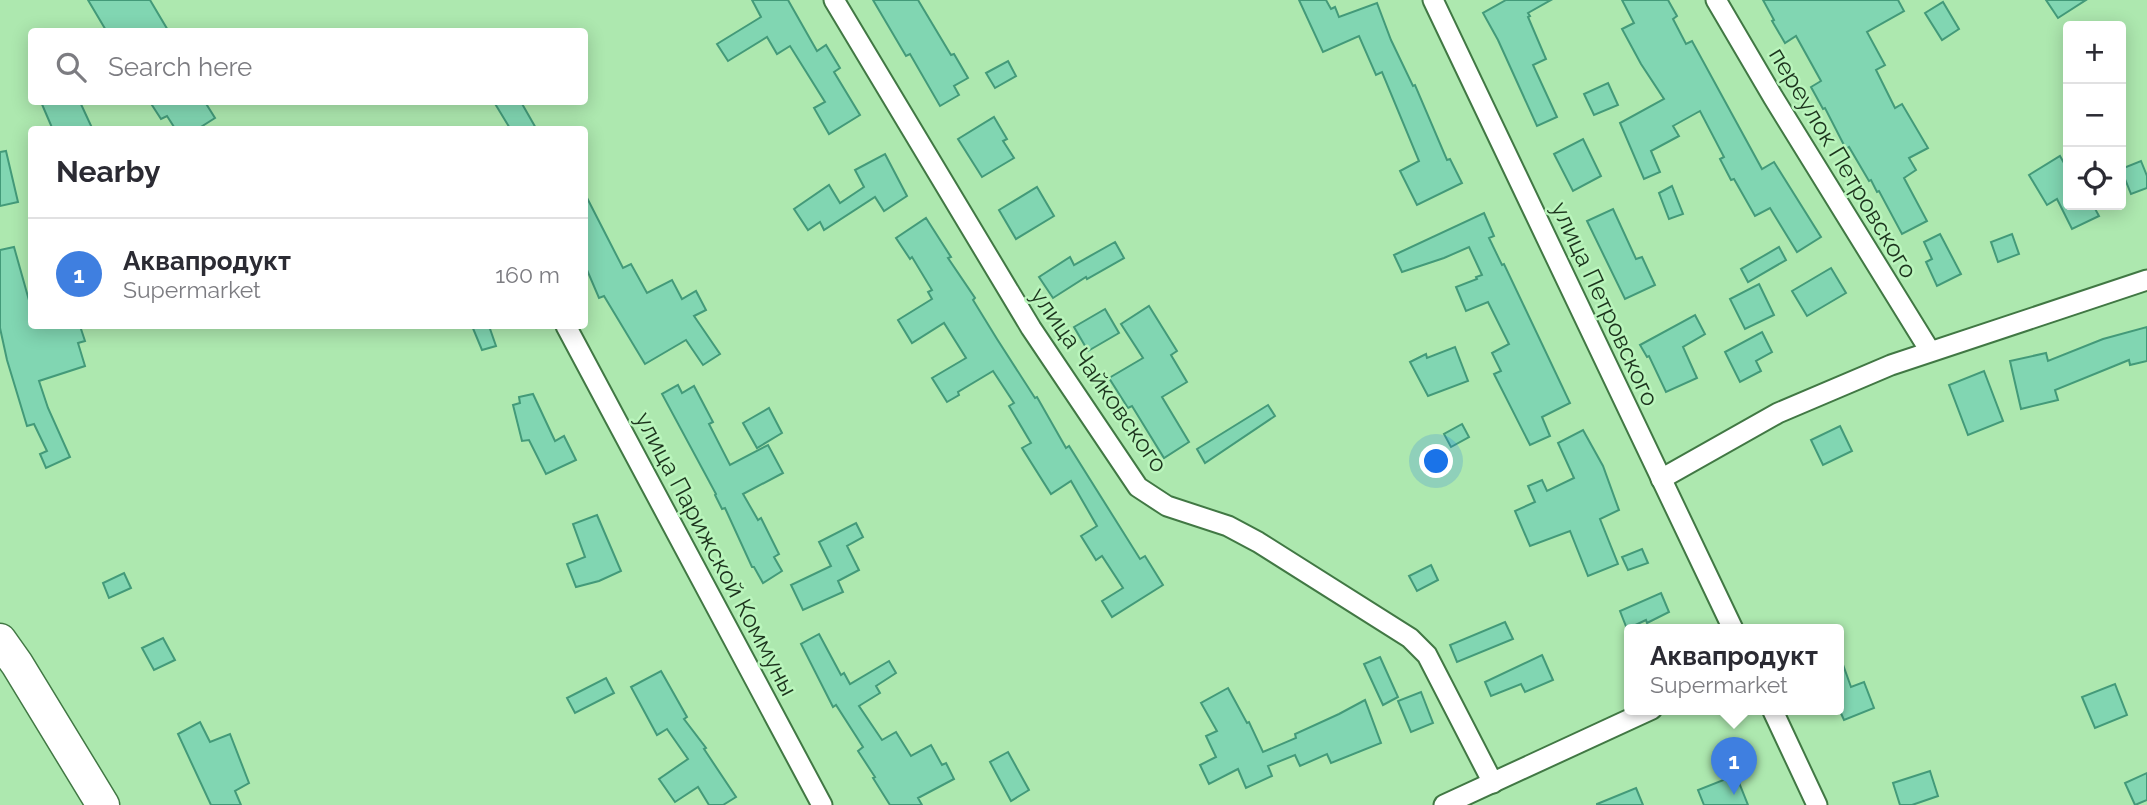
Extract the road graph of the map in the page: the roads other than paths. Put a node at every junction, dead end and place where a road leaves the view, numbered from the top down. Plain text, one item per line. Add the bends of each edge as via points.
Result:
1 (834, 0) edge
2 (1433, 0) edge
3 (1716, 0) edge
4 (2147, 280) edge
5 (568, 329) edge
6 (1930, 351) junction
7 (1661, 479) junction
8 (1731, 624) edge
9 (0, 640) edge
10 (1640, 715) edge
11 (1775, 715) edge
12 (1493, 783) junction
13 (103, 805) edge
14 (822, 805) edge
15 (1444, 805) edge
16 (1817, 805) edge

1 - 12 street, улица Чайковского via 1031,328 1138,487 1167,506 1228,526 1258,542 1410,638 1427,655
2 - 7 street, улица Петровского
3 - 6 street, переулок Петровского
4 - 6 street
5 - 14 street, улица Парижской Коммуны
6 - 7 street via 1778,413
7 - 8 street, улица Петровского
9 - 13 main road
10 - 12 street
11 - 16 street
12 - 15 street

